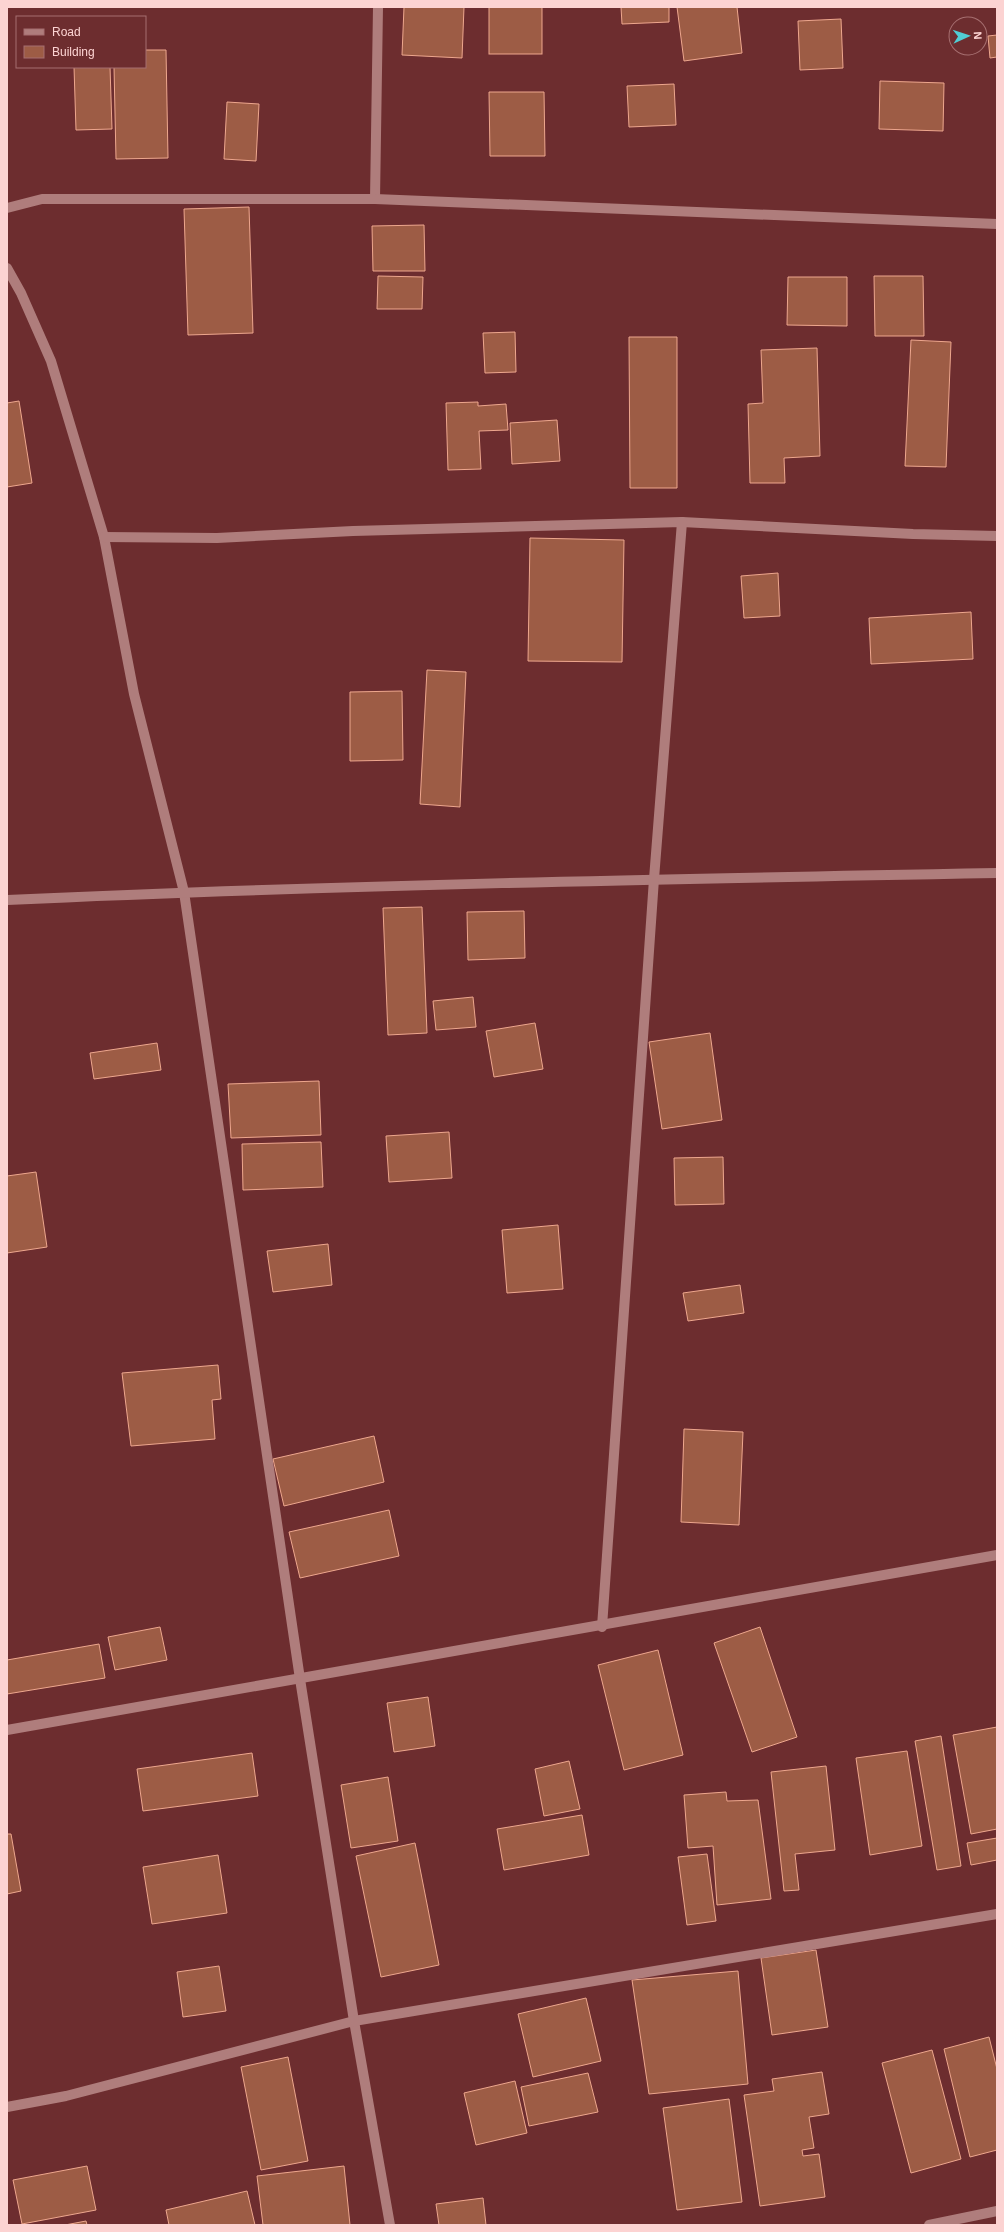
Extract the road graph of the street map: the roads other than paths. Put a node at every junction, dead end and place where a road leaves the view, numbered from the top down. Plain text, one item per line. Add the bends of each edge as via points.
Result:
1 (378, 7) edge
2 (375, 200) junction
3 (7, 208) edge
4 (997, 224) edge
5 (7, 268) edge
6 (682, 522) junction
7 (997, 536) edge
8 (104, 537) junction
9 (997, 873) edge
10 (654, 879) junction
11 (184, 892) junction
12 (7, 900) edge
13 (997, 1555) edge
14 (602, 1627) junction
15 (300, 1679) junction
16 (7, 1730) edge
17 (997, 1914) edge
18 (354, 2021) junction
19 (7, 2107) edge
20 (997, 2211) edge
21 (390, 2225) edge
22 (928, 2225) edge

1 - 2 street
2 - 3 street via 156,197 42,199
2 - 4 street
5 - 8 street via 51,361
6 - 7 street
6 - 8 street via 353,531 217,538
6 - 10 street
8 - 11 street via 134,694
9 - 10 street
10 - 11 street
10 - 14 street
11 - 12 street
11 - 15 street
13 - 14 street
14 - 15 street
15 - 16 street
15 - 18 street
17 - 18 street
18 - 19 street via 66,2096
18 - 21 street
20 - 22 street

